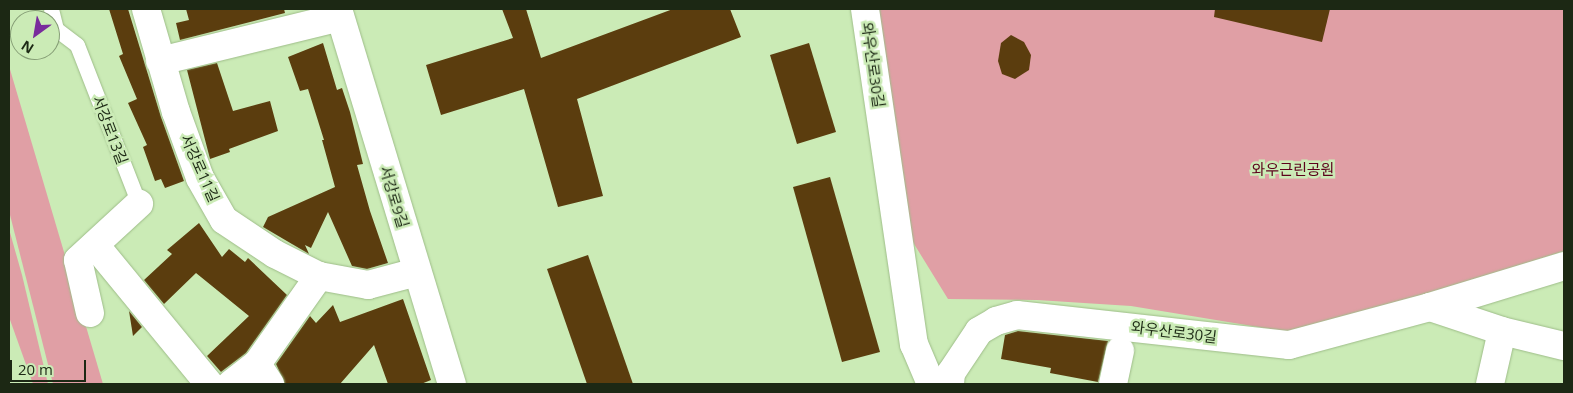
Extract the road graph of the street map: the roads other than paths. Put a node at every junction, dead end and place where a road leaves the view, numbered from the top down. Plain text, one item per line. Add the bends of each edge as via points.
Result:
1 (51, 9) edge
2 (146, 9) edge
3 (865, 9) edge
4 (339, 13) edge
5 (160, 61) junction
6 (139, 204) joint
7 (95, 244) junction
8 (1564, 266) edge
9 (417, 272) junction
10 (319, 276) junction
11 (1430, 307) junction
12 (90, 313) dead end
13 (1502, 331) junction
14 (1564, 346) edge
15 (1120, 351) dead end
16 (264, 374) edge
17 (209, 384) edge
18 (231, 384) edge
19 (452, 384) edge
20 (931, 384) edge
21 (950, 384) edge
22 (1113, 384) edge
23 (1490, 384) edge

1 - 6 lane, 서강로13길 via 56,29 77,45
2 - 5 street, 서강로11길
3 - 20 street, 와우산로30길 via 914,344
4 - 5 street
4 - 9 street, 서강로9길
5 - 10 street, 서강로11길 via 200,178 224,220 275,254
6 - 7 street, 서강로13길
7 - 12 street, 서강로13길 via 78,260
7 - 17 street
8 - 11 street, 와우산로30길
9 - 10 street, 서강로11길 via 368,285
9 - 19 street, 서강로9길
10 - 16 street
11 - 13 street
11 - 21 street, 와우산로30길 via 1290,345 1017,315 996,321 979,332 951,373
13 - 14 street
13 - 23 street
15 - 22 street
16 - 18 street

